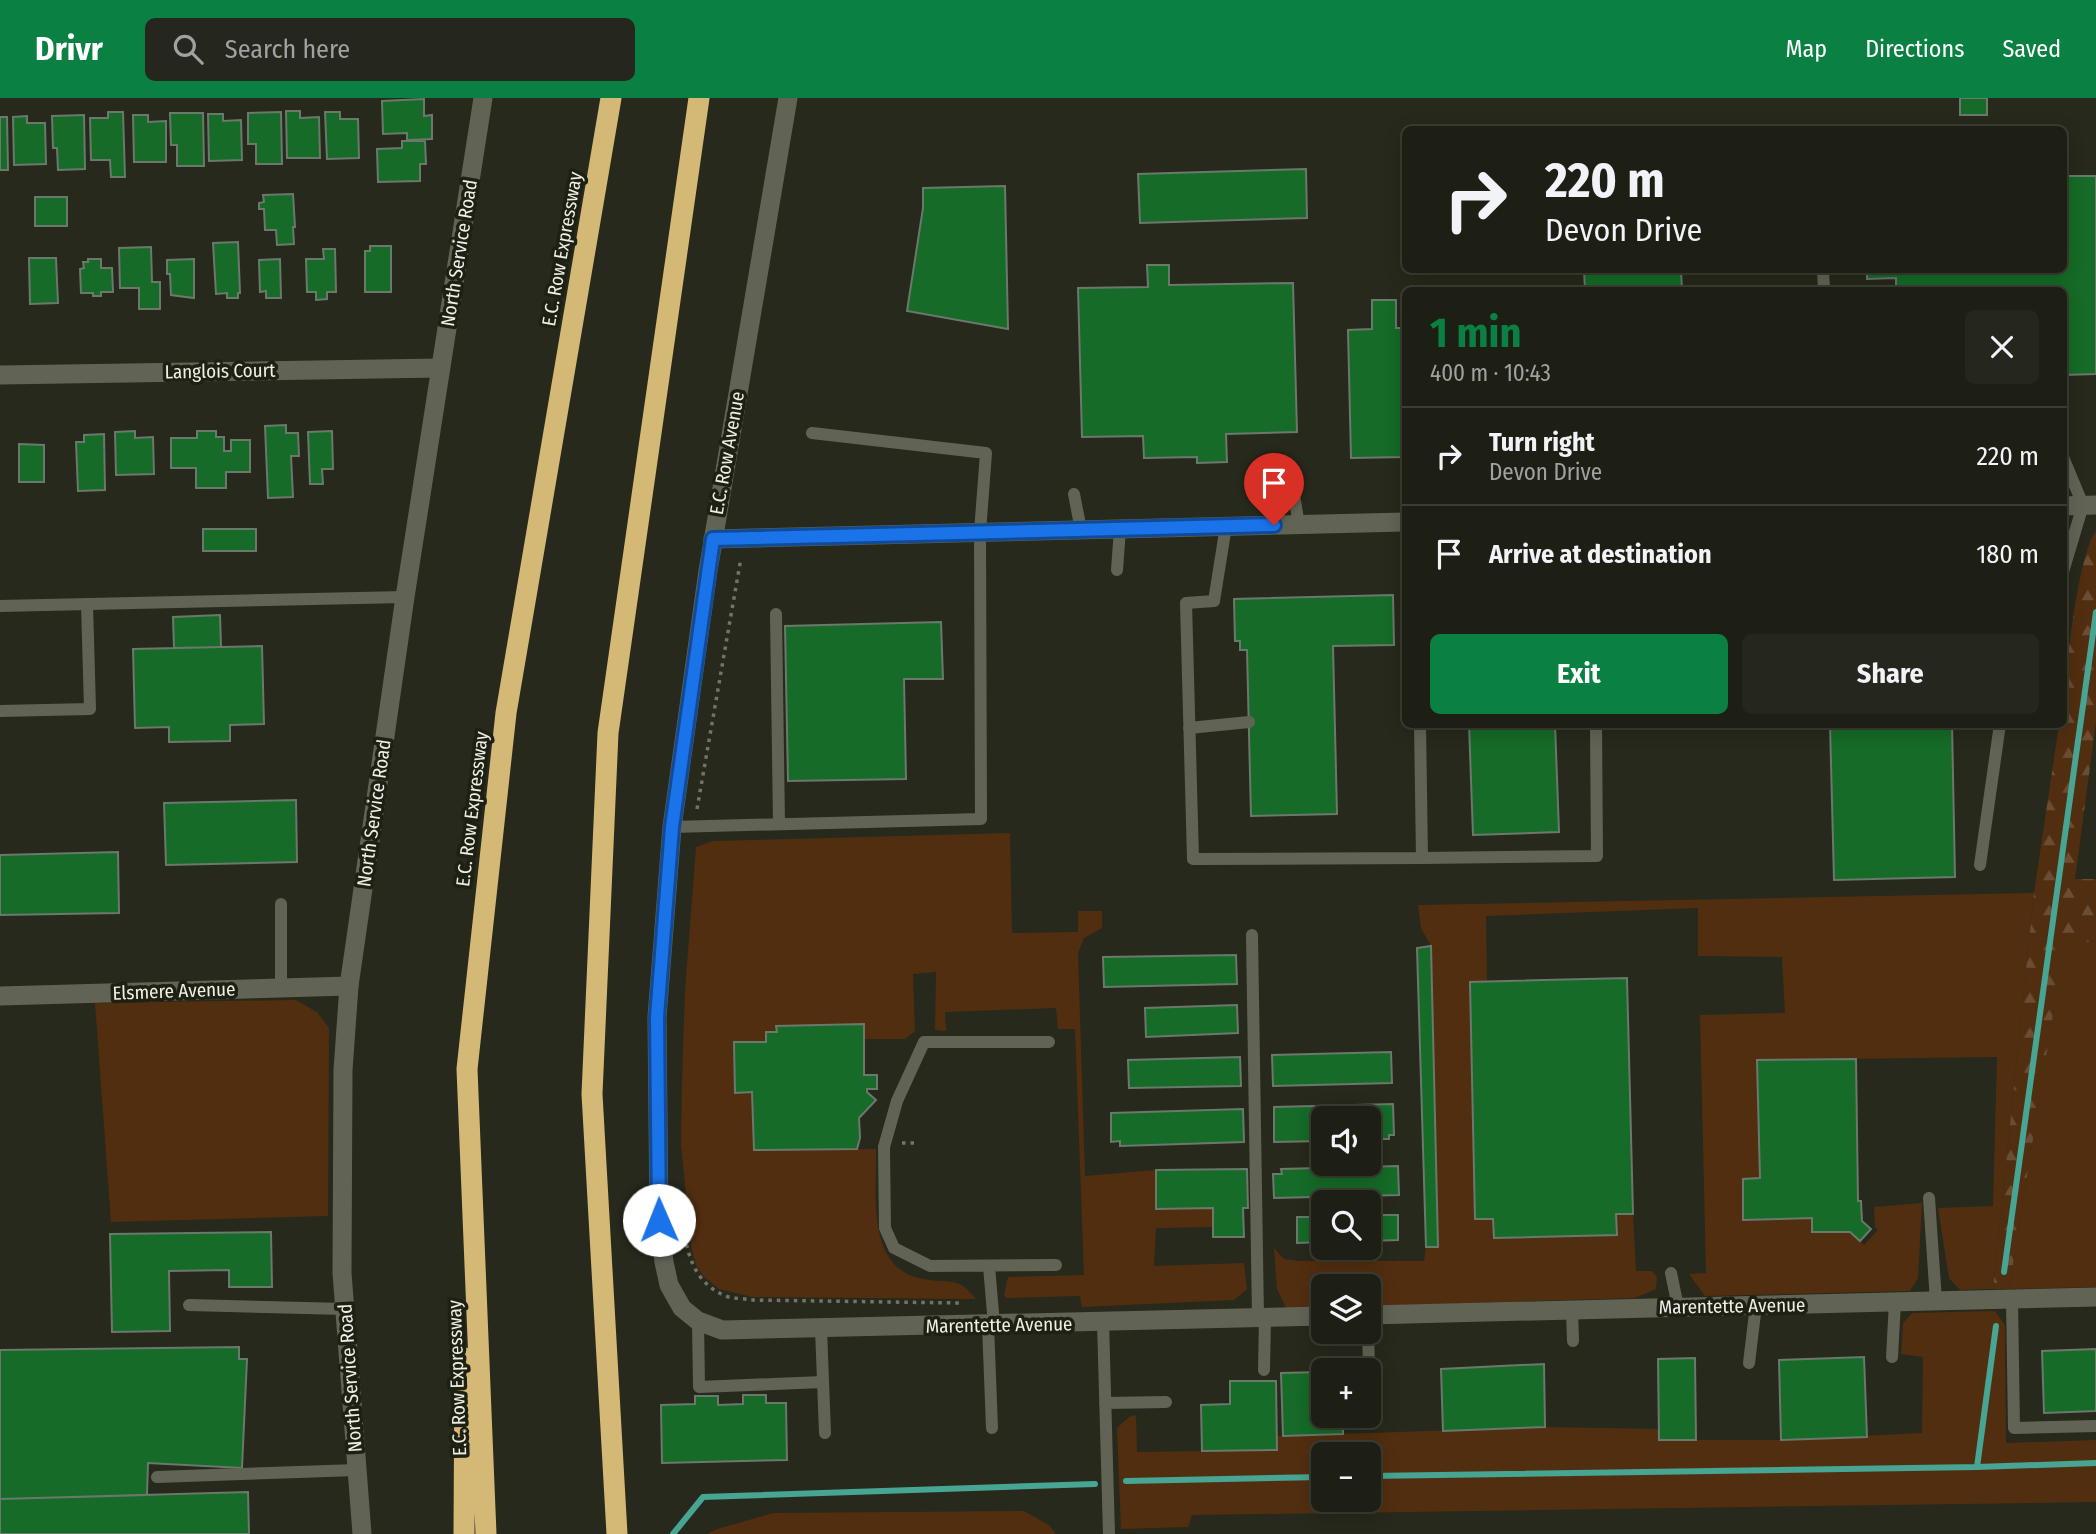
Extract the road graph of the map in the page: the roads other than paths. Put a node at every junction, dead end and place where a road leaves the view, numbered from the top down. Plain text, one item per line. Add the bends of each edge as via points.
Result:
1 (483, 98) edge
2 (611, 98) edge
3 (699, 98) edge
4 (788, 98) edge
5 (440, 368) junction
6 (0, 375) edge
7 (812, 433) dead end
8 (2067, 468) edge
9 (1074, 494) dead end
10 (1294, 495) dead end
11 (2081, 505) edge
12 (1402, 522) edge
13 (1299, 525) junction
14 (1226, 526) junction
15 (1120, 529) junction
16 (1081, 530) junction
17 (980, 532) junction
18 (713, 539) junction
19 (2067, 557) edge
20 (1117, 570) dead end
21 (405, 597) junction
22 (87, 604) junction
23 (0, 606) edge
24 (776, 614) dead end
25 (0, 711) edge
26 (1249, 722) dead end
27 (1189, 728) junction
28 (1420, 728) edge
29 (1595, 728) edge
30 (1999, 728) edge
31 (779, 824) junction
32 (672, 827) junction
33 (1422, 858) junction
34 (1980, 864) dead end
35 (281, 904) dead end
36 (1252, 935) dead end
37 (349, 986) junction
38 (281, 988) junction
39 (0, 996) edge
40 (1049, 1042) dead end
41 (467, 1069) junction
42 (1929, 1198) dead end
43 (1056, 1265) dead end
44 (989, 1266) junction
45 (1671, 1273) dead end
46 (2096, 1297) edge
47 (2012, 1299) junction
48 (1936, 1301) junction
49 (1895, 1302) junction
50 (189, 1305) dead end
51 (1756, 1306) junction
52 (1678, 1307) junction
53 (682, 1308) joint
54 (345, 1309) junction
55 (1572, 1310) junction
56 (1381, 1315) edge
57 (1311, 1316) edge
58 (1261, 1318) junction
59 (698, 1321) junction
60 (1103, 1322) junction
61 (991, 1325) junction
62 (821, 1329) junction
63 (1573, 1341) dead end
64 (1892, 1357) dead end
65 (1749, 1363) dead end
66 (1264, 1370) dead end
67 (823, 1382) junction
68 (1166, 1402) dead end
69 (1105, 1403) junction
70 (2096, 1426) edge
71 (992, 1428) dead end
72 (825, 1433) dead end
73 (357, 1470) junction
74 (157, 1477) dead end
75 (362, 1534) edge
76 (464, 1534) edge
77 (486, 1534) edge
78 (617, 1534) edge
79 (1109, 1534) edge

1 - 5 street, North Service Road
2 - 41 highway, E.C. Row Expressway via 506,713
3 - 78 highway via 608,733 592,1094
4 - 18 street, E.C. Row Avenue
5 - 6 street, Langlois Court
5 - 21 street, North Service Road
7 - 17 lane via 986,453
8 - 11 lane
9 - 16 lane
10 - 13 lane
11 - 19 lane
12 - 13 street
13 - 14 street
14 - 15 street
14 - 27 lane via 1214,601 1186,603
15 - 16 street
15 - 20 lane
16 - 17 street
17 - 18 street
17 - 31 lane via 981,819
18 - 32 street, E.C. Row Avenue
21 - 22 lane
21 - 37 street, North Service Road
22 - 23 lane
22 - 25 lane via 90,709
24 - 31 lane
26 - 27 lane
27 - 33 lane via 1193,859
28 - 33 lane
29 - 33 lane via 1597,856
30 - 34 lane
31 - 32 lane
32 - 53 street, E.C. Row Avenue via 657,1017 659,1220 669,1285
35 - 38 lane
36 - 58 lane
37 - 38 street, Elsmere Avenue
37 - 54 street, North Service Road via 343,1084
38 - 39 street, Elsmere Avenue
40 - 44 lane via 924,1042 897,1101 884,1147 885,1228 894,1248 930,1266
41 - 76 highway
41 - 77 highway, E.C. Row Expressway
42 - 48 lane
43 - 44 lane
44 - 61 lane
45 - 52 lane
46 - 47 street, Marentette Avenue
47 - 48 street, Marentette Avenue
47 - 70 lane via 2014,1428
48 - 49 street, Marentette Avenue
49 - 51 street, Marentette Avenue
49 - 64 lane
50 - 54 lane
51 - 52 street, Marentette Avenue
51 - 65 lane
52 - 55 street, Marentette Avenue
53 - 59 street, Marentette Avenue
54 - 73 street, North Service Road
55 - 56 street, Marentette Avenue
55 - 63 lane
57 - 58 street, Marentette Avenue
58 - 60 street, Marentette Avenue
58 - 66 lane
59 - 62 street, Marentette Avenue via 722,1330
59 - 67 lane via 699,1387
60 - 61 street, Marentette Avenue
60 - 69 lane
61 - 62 street, Marentette Avenue
61 - 71 lane
62 - 67 lane
67 - 72 lane
68 - 69 lane
69 - 79 lane
73 - 74 lane
73 - 75 street, North Service Road

